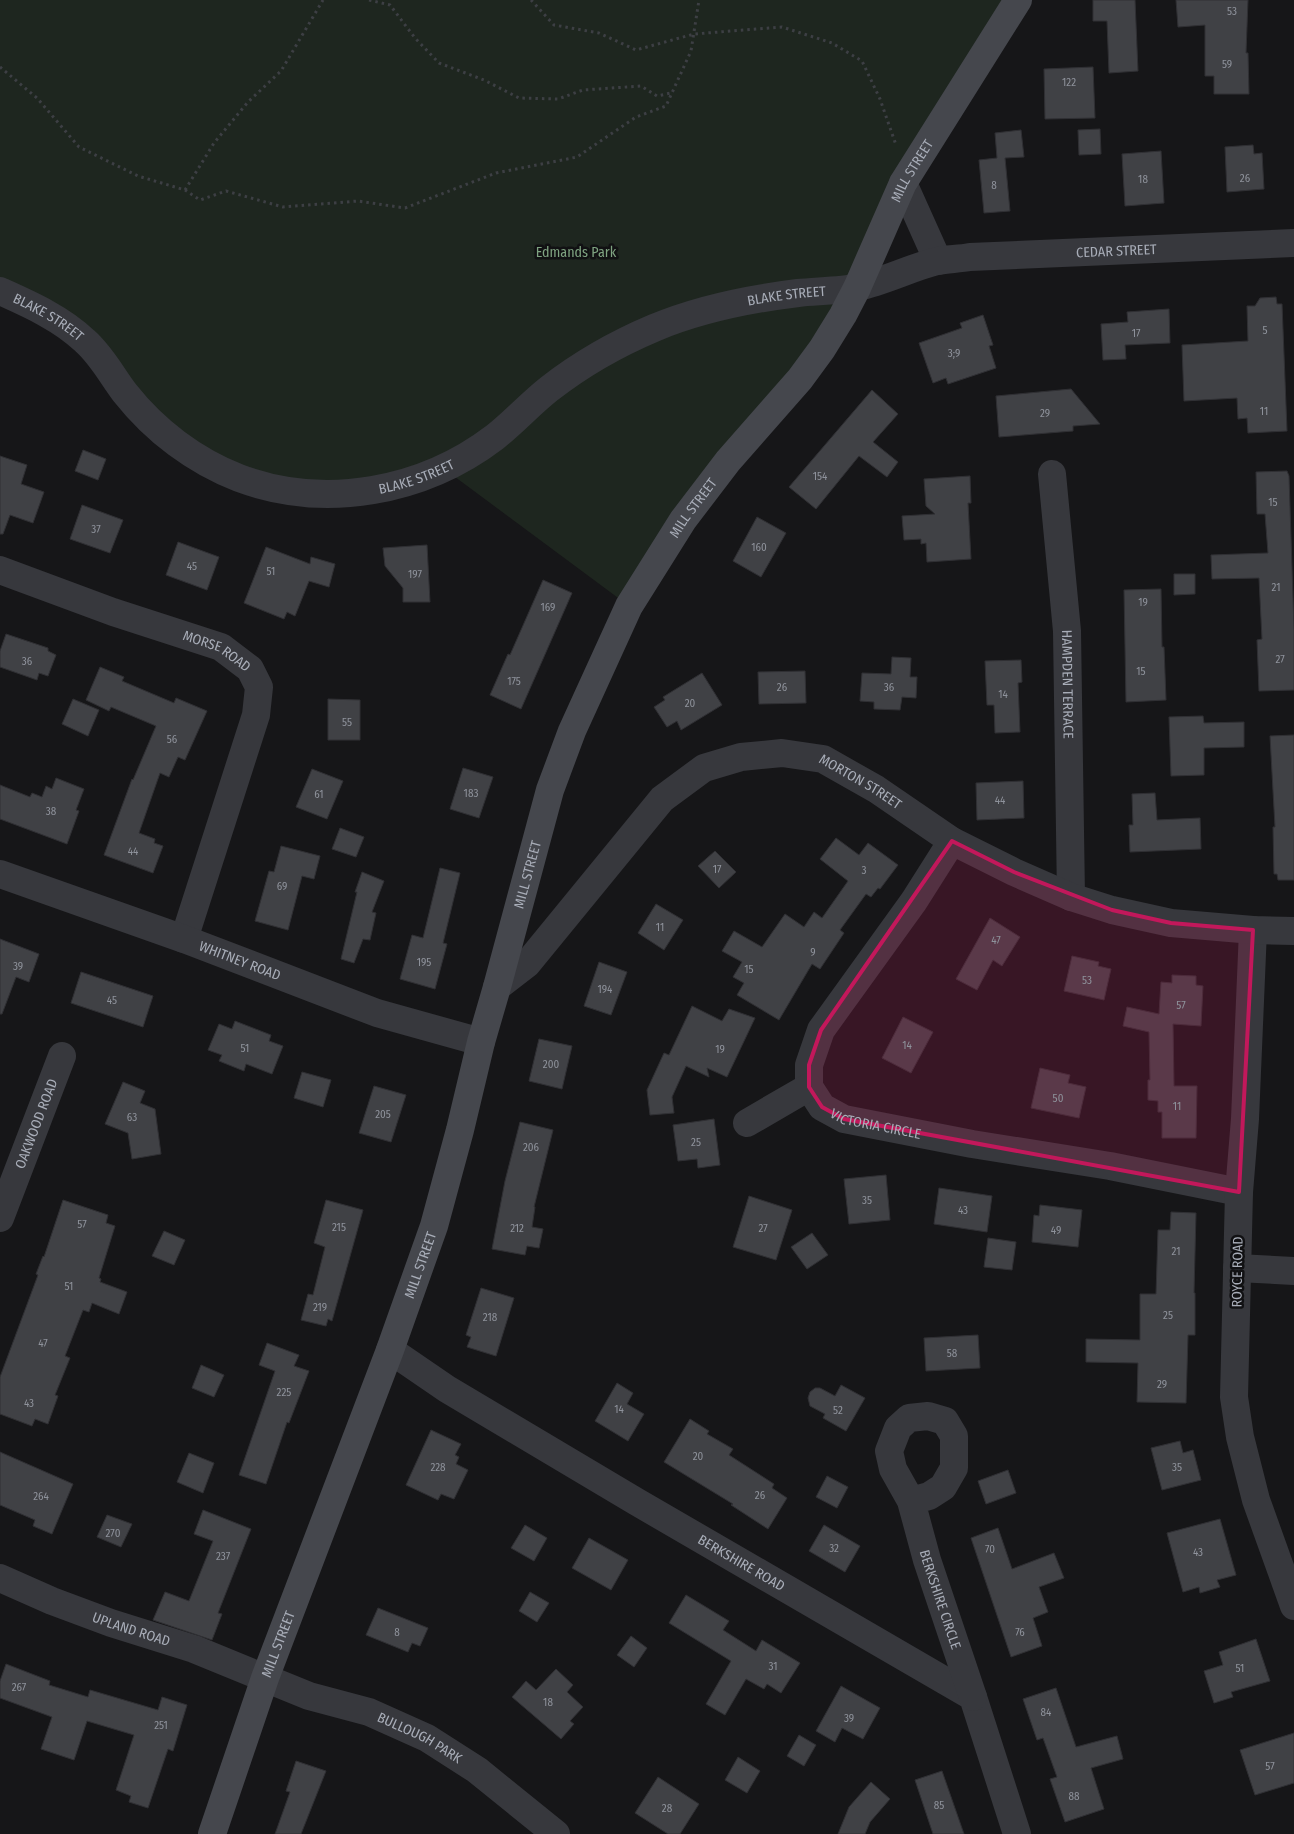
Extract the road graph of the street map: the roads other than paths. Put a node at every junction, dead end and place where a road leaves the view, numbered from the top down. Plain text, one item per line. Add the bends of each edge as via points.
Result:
1 (1018, 0) edge
2 (909, 173) junction
3 (1294, 243) edge
4 (938, 261) junction
5 (857, 288) junction
6 (0, 290) edge
7 (1052, 474) dead end
8 (0, 570) edge
9 (952, 841) junction
10 (0, 874) edge
11 (1071, 897) junction
12 (1253, 930) junction
13 (1294, 931) edge
14 (184, 939) junction
15 (497, 987) junction
16 (480, 1042) junction
17 (62, 1056) dead end
18 (809, 1087) junction
19 (747, 1123) dead end
20 (1239, 1192) junction
21 (0, 1218) edge
22 (1237, 1268) junction
23 (1294, 1271) edge
24 (390, 1350) junction
25 (910, 1501) dead end
26 (0, 1578) edge
27 (1290, 1579) edge
28 (1294, 1606) edge
29 (265, 1678) junction
30 (974, 1697) junction
31 (212, 1834) edge
32 (556, 1834) edge
33 (1017, 1834) edge

1 - 2 street, MILL STREET
2 - 4 street
2 - 5 street, MILL STREET
3 - 4 street, CEDAR STREET
4 - 5 street, CEDAR STREET
5 - 6 street, BLAKE STREET via 750,300 699,312 653,328 566,376 496,436 453,463 396,485 327,495 256,484 198,458 148,419 82,338 60,322
5 - 15 street, MILL STREET via 822,349 683,520 629,606 572,731 550,790
7 - 11 street, HAMPDEN TERRACE via 1067,631
8 - 14 street, MORSE ROAD via 221,647 250,669 259,687 256,714
9 - 11 street, MORTON STREET
9 - 15 street, MORTON STREET via 876,789 823,759 782,753 741,757 704,768 662,799 527,964
9 - 18 street via 914,901 821,1030 809,1065
10 - 14 street, WHITNEY ROAD
11 - 12 street, MORTON STREET via 1171,923
12 - 13 street, MORTON STREET
12 - 20 street, ROYCE ROAD
14 - 16 street, WHITNEY ROAD via 377,1013
15 - 16 street, MILL STREET
16 - 24 street, MILL STREET via 434,1226
17 - 21 street, OAKWOOD ROAD
18 - 19 street
18 - 20 street, VICTORIA CIRCLE via 822,1107 844,1119
20 - 22 street, ROYCE ROAD
22 - 23 street
22 - 27 street, ROYCE ROAD via 1234,1397 1240,1437 1256,1500
24 - 29 street, MILL STREET
24 - 30 street, BERKSHIRE ROAD via 472,1404
25 - 30 street, BERKSHIRE CIRCLE
26 - 29 street, UPLAND ROAD via 52,1601 194,1649
27 - 28 street, ROYCE ROAD
29 - 31 street, MILL STREET
29 - 32 street, BULLOUGH PARK via 309,1696 369,1712 427,1738 477,1770
30 - 33 street

